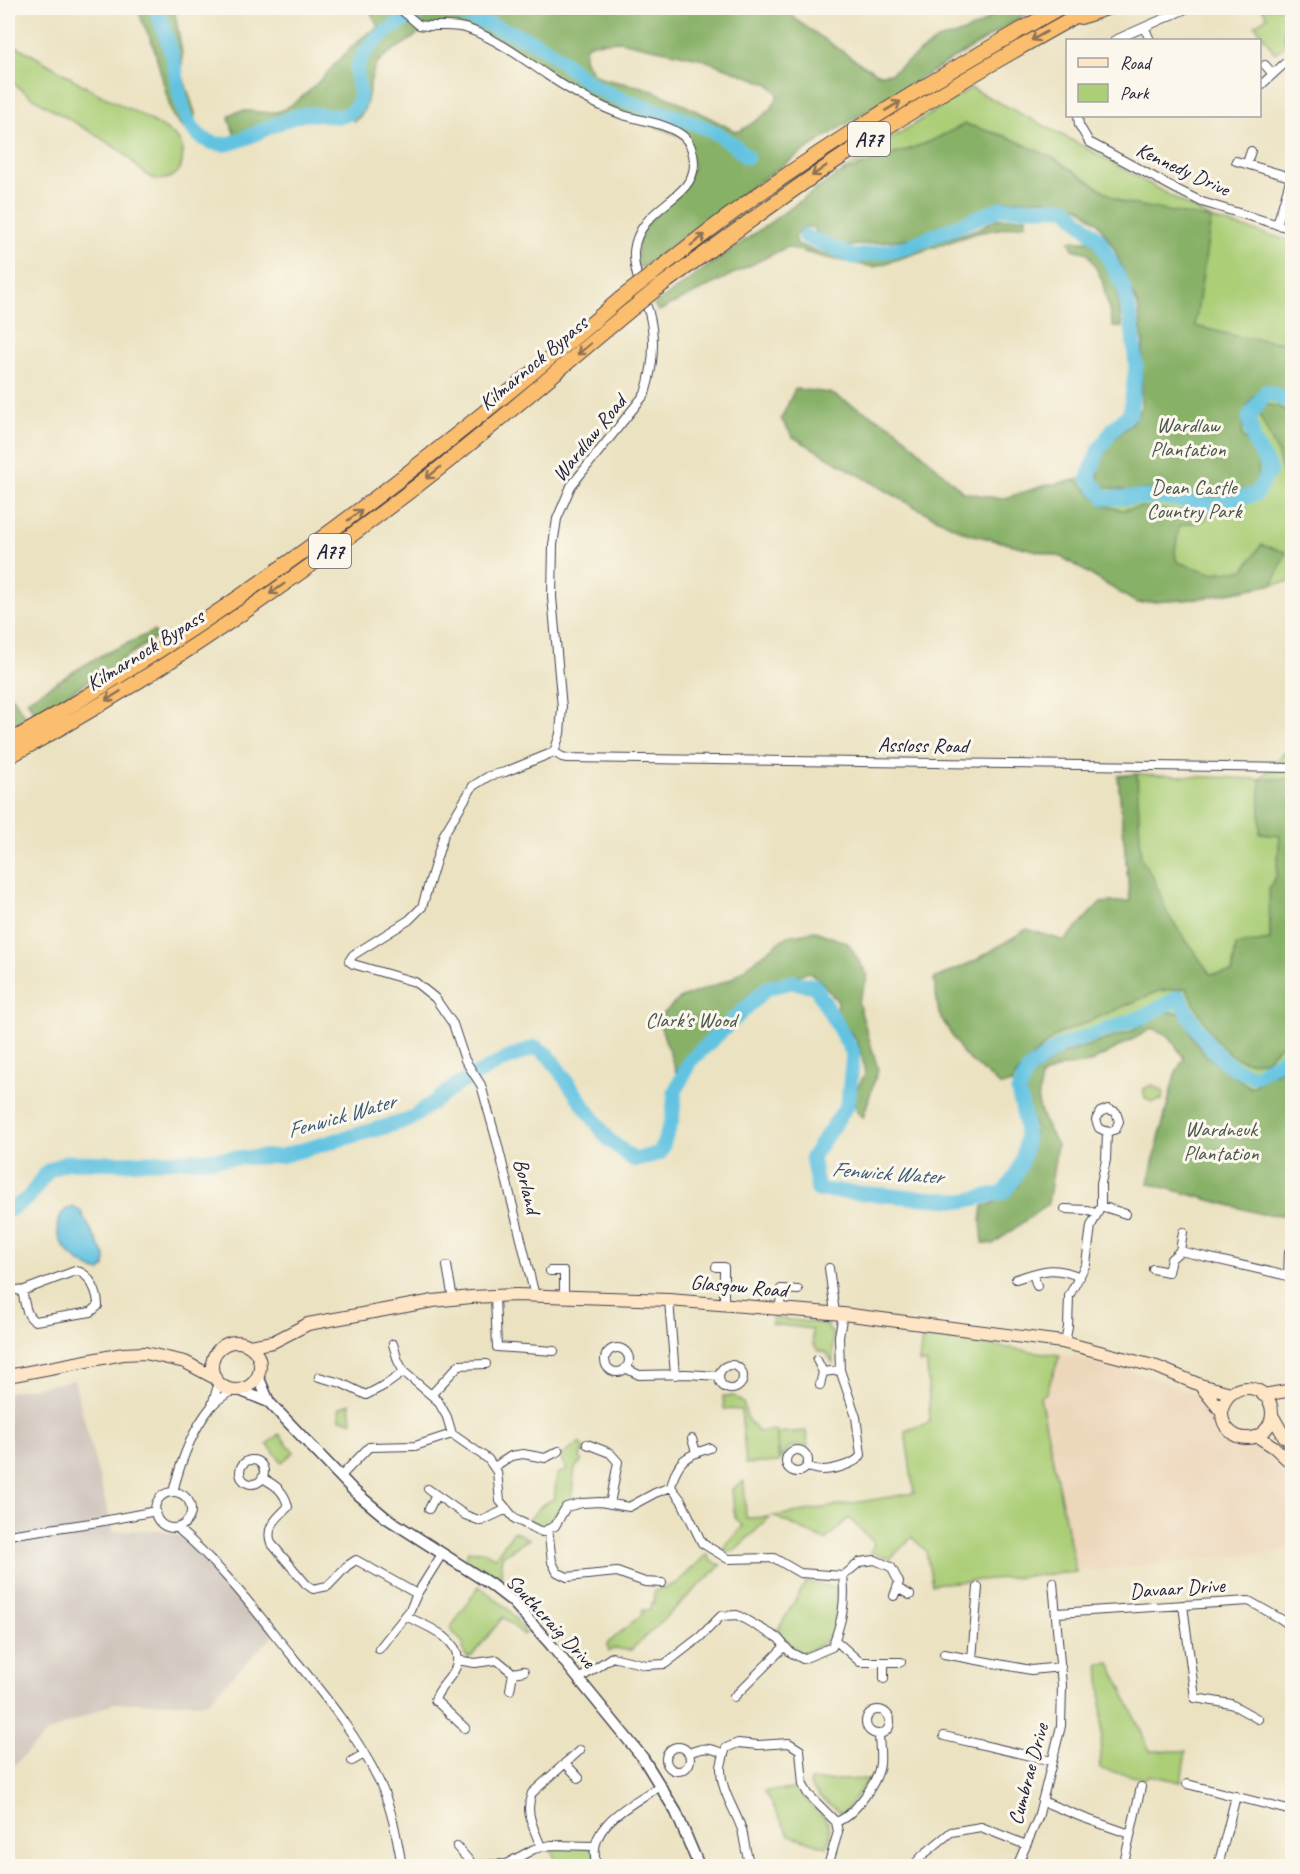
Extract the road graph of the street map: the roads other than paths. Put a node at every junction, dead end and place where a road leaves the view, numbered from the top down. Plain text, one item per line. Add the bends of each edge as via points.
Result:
1 (399, 8) edge
2 (1049, 8) edge
3 (1059, 8) edge
4 (1090, 8) edge
5 (1107, 8) edge
6 (1188, 8) edge
7 (1066, 21) junction
8 (1033, 22) junction
9 (1145, 28) junction
10 (1118, 39) edge
11 (1150, 39) edge
12 (1284, 64) dead end
13 (1265, 65) dead end
14 (1272, 73) junction
15 (1261, 85) edge
16 (1078, 117) edge
17 (1251, 151) dead end
18 (1236, 161) dead end
19 (1247, 163) junction
20 (1291, 175) edge
21 (1277, 225) junction
22 (1293, 229) edge
23 (8, 741) edge
24 (554, 752) junction
25 (8, 757) edge
26 (1293, 768) edge
27 (1107, 1132) dead end
28 (1065, 1209) dead end
29 (1099, 1210) junction
30 (1126, 1214) dead end
31 (1183, 1233) dead end
32 (1180, 1251) junction
33 (1289, 1252) dead end
34 (447, 1266) dead end
35 (716, 1266) dead end
36 (829, 1268) dead end
37 (1153, 1269) dead end
38 (550, 1271) dead end
39 (1033, 1274) junction
40 (1080, 1277) junction
41 (1290, 1277) edge
42 (1016, 1279) dead end
43 (1037, 1286) dead end
44 (8, 1288) edge
45 (798, 1290) dead end
46 (22, 1291) junction
47 (495, 1296) junction
48 (535, 1296) junction
49 (564, 1296) junction
50 (453, 1299) junction
51 (669, 1300) junction
52 (724, 1304) junction
53 (780, 1308) junction
54 (839, 1313) junction
55 (273, 1342) junction
56 (1065, 1343) junction
57 (393, 1344) dead end
58 (249, 1346) junction
59 (554, 1351) dead end
60 (215, 1355) junction
61 (817, 1360) dead end
62 (185, 1362) junction
63 (259, 1362) junction
64 (486, 1364) dead end
65 (625, 1368) dead end
66 (840, 1370) junction
67 (824, 1371) junction
68 (404, 1372) junction
69 (675, 1375) junction
70 (8, 1376) edge
71 (258, 1376) junction
72 (719, 1376) dead end
73 (319, 1377) dead end
74 (217, 1380) junction
75 (820, 1385) dead end
76 (1200, 1385) junction
77 (236, 1390) junction
78 (1293, 1390) edge
79 (1231, 1394) junction
80 (431, 1395) junction
81 (1263, 1395) junction
82 (269, 1402) junction
83 (212, 1405) junction
84 (1221, 1411) junction
85 (1271, 1411) junction
86 (452, 1434) junction
87 (1257, 1436) junction
88 (692, 1439) dead end
89 (587, 1444) dead end
90 (1293, 1444) edge
91 (710, 1448) dead end
92 (559, 1451) dead end
93 (696, 1452) junction
94 (1293, 1464) edge
95 (494, 1467) junction
96 (807, 1467) dead end
97 (340, 1477) junction
98 (262, 1478) dead end
99 (671, 1487) junction
100 (428, 1489) dead end
101 (174, 1492) junction
102 (436, 1495) junction
103 (610, 1504) junction
104 (429, 1509) dead end
105 (507, 1509) junction
106 (156, 1511) junction
107 (177, 1528) junction
108 (548, 1529) junction
109 (8, 1535) edge
110 (442, 1554) junction
111 (843, 1576) junction
112 (1053, 1582) dead end
113 (662, 1583) dead end
114 (978, 1587) dead end
115 (417, 1594) junction
116 (910, 1594) dead end
117 (1183, 1605) junction
118 (1057, 1614) junction
119 (405, 1616) junction
120 (1293, 1627) edge
121 (835, 1640) junction
122 (785, 1646) junction
123 (379, 1649) dead end
124 (944, 1654) dead end
125 (972, 1659) junction
126 (457, 1660) junction
127 (884, 1662) junction
128 (901, 1662) dead end
129 (1060, 1667) junction
130 (524, 1671) dead end
131 (513, 1673) junction
132 (579, 1679) junction
133 (884, 1679) dead end
134 (510, 1690) dead end
135 (734, 1697) dead end
136 (1258, 1719) dead end
137 (465, 1728) dead end
138 (879, 1734) dead end
139 (944, 1736) dead end
140 (580, 1750) dead end
141 (689, 1753) dead end
142 (364, 1754) junction
143 (724, 1754) junction
144 (352, 1761) dead end
145 (1052, 1761) junction
146 (565, 1763) junction
147 (579, 1778) dead end
148 (1187, 1784) dead end
149 (661, 1785) junction
150 (1141, 1787) dead end
151 (1236, 1796) junction
152 (1042, 1801) junction
153 (1293, 1811) edge
154 (836, 1822) junction
155 (1130, 1834) junction
156 (1026, 1845) junction
157 (594, 1846) junction
158 (458, 1847) dead end
159 (541, 1847) junction
160 (1124, 1863) dead end
161 (402, 1866) edge
162 (473, 1866) edge
163 (597, 1866) edge
164 (699, 1866) edge
165 (751, 1866) edge
166 (828, 1866) edge
167 (913, 1866) edge
168 (1017, 1866) edge
169 (1218, 1866) edge

1 - 24 street, Wardlaw Road via 419,25 467,28 490,38 592,103 671,128 689,142 694,158 688,184 647,219 635,248 635,264 653,342 645,394 571,486 554,529 552,597 562,708 561,734
2 - 8 highway, A77
3 - 8 highway, Kilmarnock Bypass / A77
4 - 7 highway, Kilmarnock Bypass / A77
5 - 7 highway, A77
6 - 9 street
7 -> 25 highway, Kilmarnock Bypass / A77, bridge via 852,149 659,287 436,471 308,567 201,641
23 -> 8 highway, Kilmarnock Bypass / A77, bridge via 129,670 260,584 399,482 620,299 737,209 838,141
9 - 10 street
9 - 11 street
12 - 14 street
13 - 14 street
14 - 15 street
16 - 21 street, Kennedy Drive via 1089,142 1202,202
17 - 19 street
18 - 19 street
19 - 20 street
20 - 21 street
21 - 22 street, Kennedy Drive
24 - 26 street, Assloss Road via 567,758
24 - 48 street, Borland via 472,786 444,834 422,907 349,961 415,982 435,998 453,1024 465,1060 481,1085
27 - 29 street
28 - 29 street
29 - 30 street
29 - 40 street via 1091,1226 1086,1264
31 - 32 street
32 - 37 street via 1171,1259 1168,1272
32 - 41 street
33 - 41 street
34 - 50 street
35 - 52 street via 724,1267
36 - 54 street
38 - 49 street via 564,1271
39 - 40 street via 1059,1269
39 - 42 street
39 - 43 street
40 - 56 street via 1069,1296
44 - 46 street
45 - 53 street via 781,1289
46 - 46 street via 81,1271 98,1296 98,1306 91,1312 35,1321 28,1314
47 - 48 main road, Glasgow Road
47 - 50 main road, Glasgow Road
47 - 59 street via 497,1347
48 - 49 main road, Glasgow Road
49 - 51 main road, Glasgow Road
50 - 55 main road, Glasgow Road via 308,1324
51 - 52 main road, Glasgow Road
51 - 69 street
52 - 53 main road, Glasgow Road
53 - 54 main road, Glasgow Road
54 - 56 main road, Glasgow Road
54 - 66 street
55 - 58 main road, Glasgow Road
55 - 63 main road, Glasgow Road
56 - 76 main road, Glasgow Road via 1157,1367
57 - 68 street
58 - 60 main road via 230,1343
58 - 63 main road
60 - 62 main road
60 - 74 main road via 212,1363
61 - 67 street
62 - 70 main road via 145,1353 123,1354
62 - 74 main road
63 - 71 main road
64 - 80 street via 459,1365
65 - 69 street via 639,1376
66 - 67 street
66 - 96 street via 856,1417 861,1455 854,1463 822,1470
67 - 75 street
68 - 73 street via 366,1395
68 - 80 street
69 - 72 street
71 - 77 main road via 248,1387
71 - 82 street, Southcraig Drive
74 - 77 main road
74 - 83 street
76 - 79 main road, Glasgow Road
76 - 84 main road, Glasgow Road
77 - 82 street, Southcraig Drive
77 - 83 street
78 - 81 main road
78 - 85 main road
79 - 81 main road via 1251,1388
79 - 84 main road
80 - 86 street via 447,1417
81 - 85 main road
82 - 97 street, Southcraig Drive
83 - 101 street via 200,1421 178,1472
84 - 87 main road via 1230,1432 1246,1438
85 - 87 main road via 1265,1430
85 - 90 main road via 1284,1436
86 - 95 street
86 - 97 street via 415,1446 369,1447
87 - 94 main road
88 - 93 street
89 - 103 street via 610,1453 618,1462
91 - 93 street
92 - 95 street via 544,1458 511,1456
93 - 99 street via 678,1466
95 - 105 street via 500,1501
97 - 110 street, Southcraig Drive via 385,1517
98 - 115 street via 276,1485 286,1497 288,1507 271,1524 271,1543 306,1584 313,1589 328,1586 356,1560
99 - 103 street via 629,1507
99 - 111 street via 702,1543 728,1559 774,1558 800,1573
100 - 102 street
101 - 106 street via 159,1500
101 - 107 street via 186,1498 191,1510 186,1523
102 - 104 street
102 - 105 street via 481,1521
103 - 108 street via 566,1507 555,1526
105 - 108 street via 514,1519 542,1532
106 - 107 street via 160,1522
106 - 109 street
107 - 142 street via 260,1616
108 - 113 street via 552,1562 557,1572 567,1577 617,1572 645,1582
110 - 115 street
110 - 132 street, Southcraig Drive via 512,1601
111 - 116 street via 860,1562 875,1560 891,1567 899,1582 895,1592
111 - 121 street via 842,1620
112 - 118 street, Cumbrae Drive
114 - 125 street
115 - 119 street
117 - 118 street, Davaar Drive
117 - 120 street, Davaar Drive via 1249,1601
117 - 136 street via 1195,1698 1231,1704
118 - 129 street, Cumbrae Drive
119 - 123 street
119 - 126 street via 440,1632 451,1643
121 - 122 street via 832,1647 803,1659
121 - 127 street via 860,1662
122 - 132 street via 737,1615 722,1616 664,1664 646,1665 612,1657
122 - 135 street
124 - 125 street
125 - 129 street via 1031,1670
126 - 131 street via 497,1660
126 - 137 street via 435,1700
127 - 128 street
127 - 133 street
129 - 145 street, Cumbrae Drive via 1061,1726
130 - 131 street
131 - 134 street
132 - 149 street, Southcraig Drive
138 - 154 street via 880,1764 875,1779 850,1815
139 - 145 street
140 - 146 street
141 - 143 street via 711,1748
142 - 144 street
142 - 161 street via 389,1807
143 - 154 street via 726,1748 738,1743 789,1743 800,1750 803,1785 808,1794
143 - 165 street via 722,1778
145 - 152 street, Cumbrae Drive
146 - 147 street
146 - 159 street via 532,1793 528,1803
148 - 151 street
149 - 157 street via 614,1816
149 - 164 street, Southcraig Drive
150 - 155 street
151 - 153 street
151 - 169 street
152 - 155 street
152 - 156 street, Cumbrae Drive
154 - 166 street via 838,1832
155 - 160 street
156 - 167 street via 981,1827 951,1832
156 - 168 street, Cumbrae Drive
157 - 159 street
157 - 163 street
158 - 162 street
159 - 162 street via 506,1864

